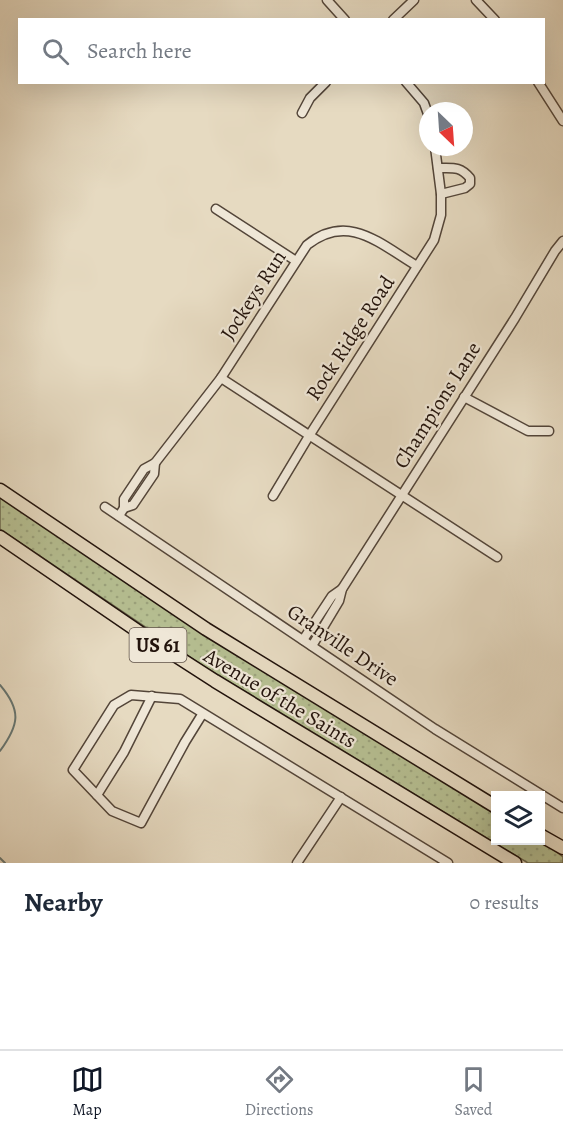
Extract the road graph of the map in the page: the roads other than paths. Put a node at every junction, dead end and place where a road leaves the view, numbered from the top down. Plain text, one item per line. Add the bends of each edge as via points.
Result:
1 (327, 0) edge
2 (414, 0) edge
3 (476, 0) edge
4 (343, 18) edge
5 (395, 18) edge
6 (493, 18) edge
7 (324, 84) edge
8 (408, 84) edge
9 (539, 84) edge
10 (423, 102) edge
11 (302, 113) dead end
12 (563, 121) edge
13 (436, 156) edge
14 (438, 168) junction
15 (441, 194) junction
16 (216, 209) dead end
17 (563, 241) edge
18 (296, 261) junction
19 (417, 266) junction
20 (221, 378) junction
21 (464, 397) junction
22 (549, 431) dead end
23 (309, 436) junction
24 (0, 490) edge
25 (402, 495) junction
26 (273, 496) dead end
27 (105, 507) dead end
28 (119, 516) junction
29 (0, 537) edge
30 (497, 557) dead end
31 (342, 589) junction
32 (303, 640) junction
33 (312, 646) junction
34 (152, 696) junction
35 (203, 713) junction
36 (97, 795) junction
37 (341, 797) junction
38 (491, 805) edge
39 (563, 808) edge
40 (545, 838) edge
41 (563, 849) edge
42 (510, 861) edge
43 (297, 863) edge
44 (448, 863) edge

1 - 4 street
2 - 5 street
3 - 6 street
7 - 11 street
8 - 10 street
9 - 12 street
13 - 14 street, Rock Ridge Road
14 - 15 street, Rock Ridge Road
14 - 15 street via 464,171 470,178 465,188
15 - 19 street, Rock Ridge Road via 441,215 434,240
16 - 18 street
17 - 21 street, Champions Lane
18 - 19 street, Jockeys Run via 307,245 321,235 350,230
18 - 20 street, Jockeys Run
19 - 23 street, Rock Ridge Road
20 - 23 street
20 - 28 street, Jockeys Run via 155,463 144,469 124,499
21 - 22 street via 528,431
21 - 25 street, Champions Lane
23 - 25 street
23 - 26 street, Rock Ridge Road
24 - 38 highway, Avenue of the Saints / US 61 via 224,640
25 - 30 street
25 - 31 street, Champions Lane
27 - 28 street, Granville Drive
28 - 32 street, Granville Drive
29 - 42 highway, Avenue of the Saints / US 61 via 187,664
31 - 32 street, Champions Lane via 332,596
31 - 33 street, Champions Lane
32 - 33 street, Granville Drive
33 - 39 street, Granville Drive via 435,729
34 - 35 street via 180,699
34 - 36 street
34 - 36 street via 131,695 114,705 73,770
35 - 36 street via 141,823 112,811
35 - 37 street
37 - 43 street
37 - 44 street
40 - 41 highway

